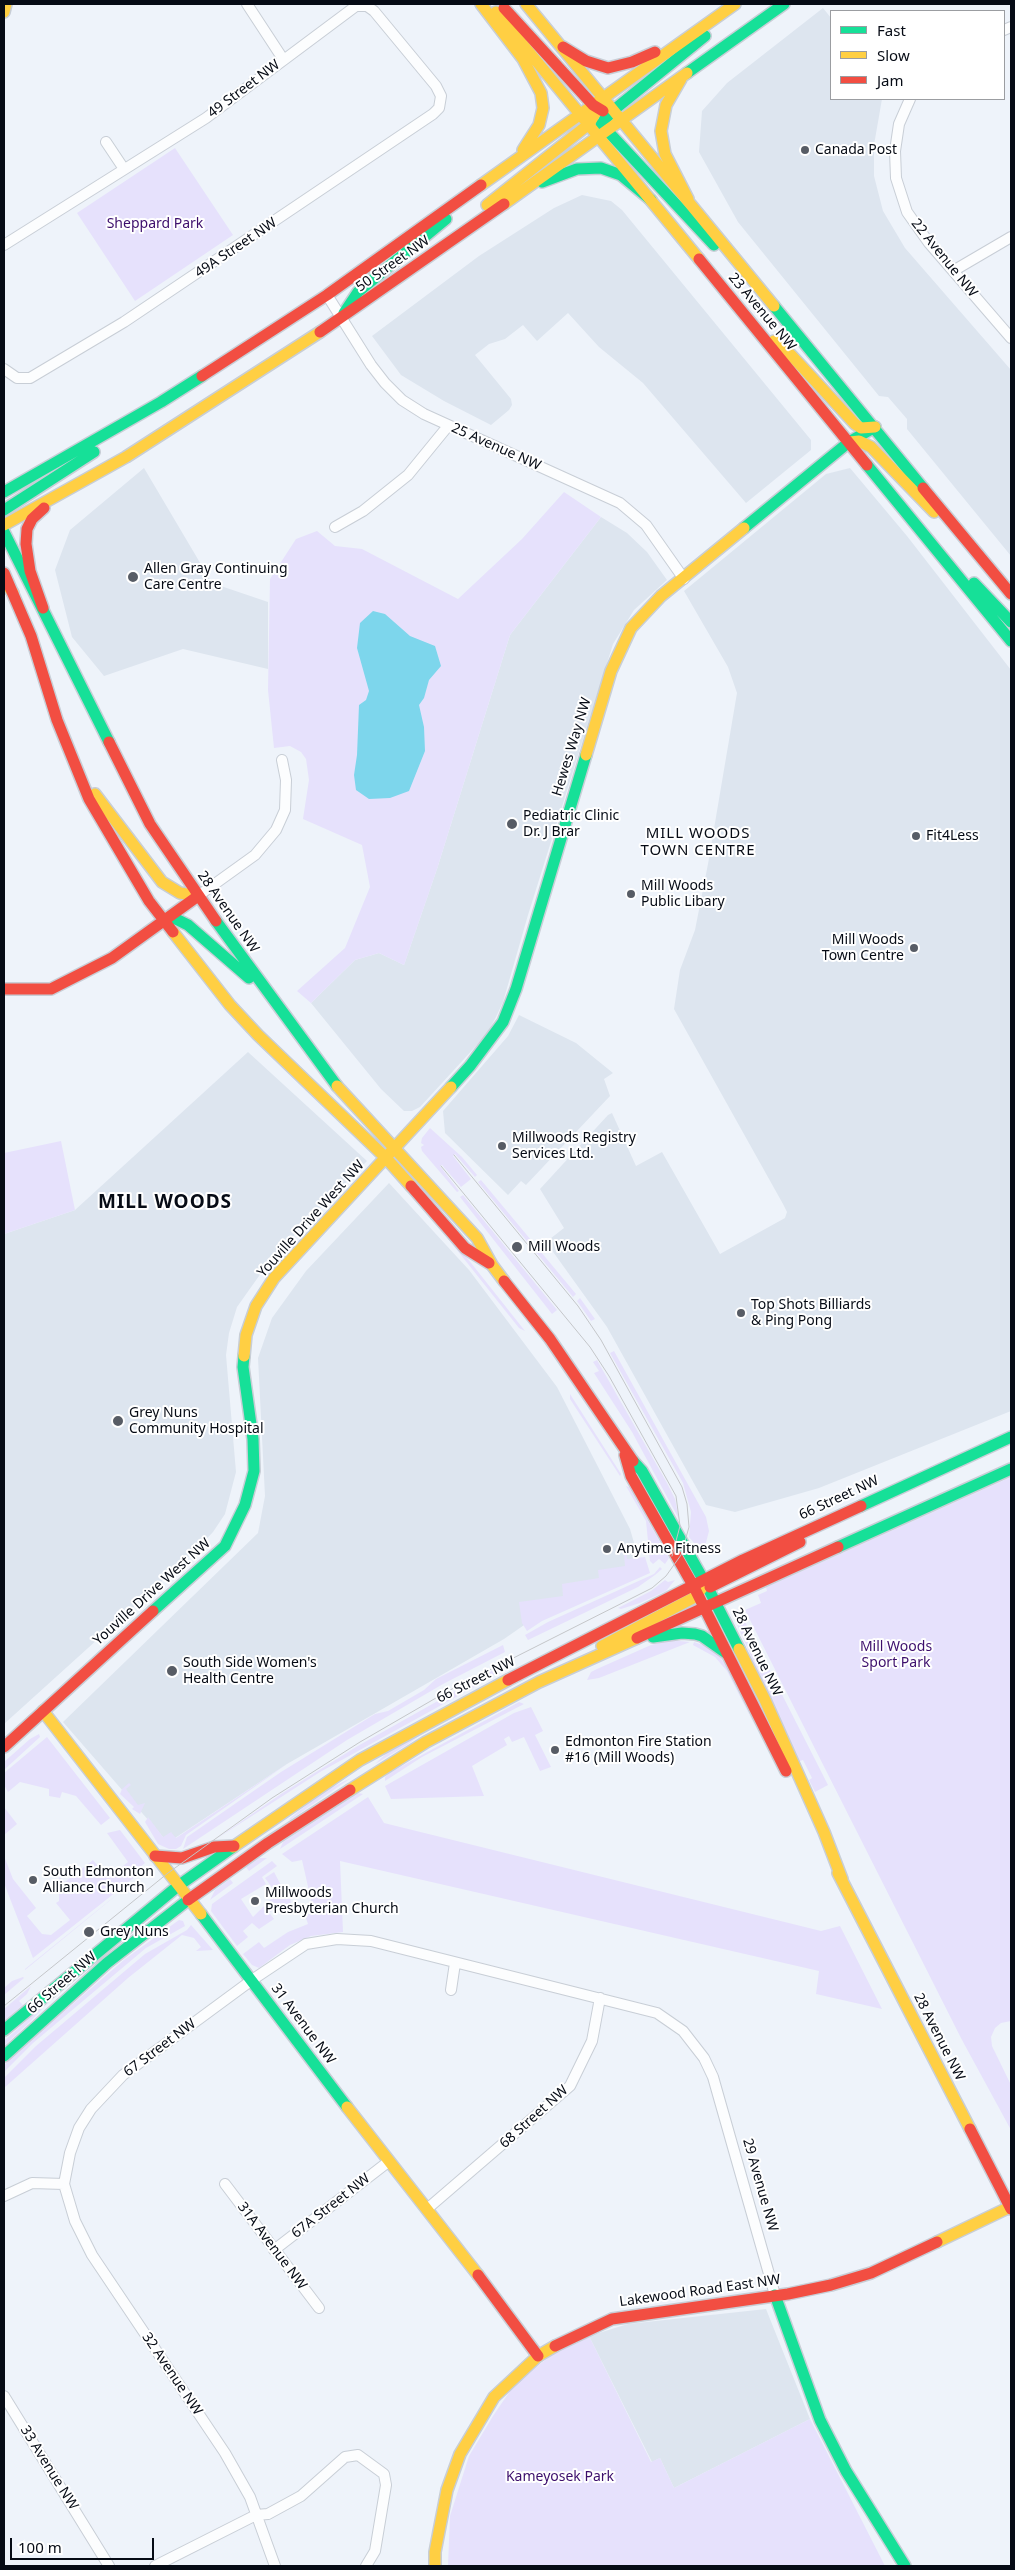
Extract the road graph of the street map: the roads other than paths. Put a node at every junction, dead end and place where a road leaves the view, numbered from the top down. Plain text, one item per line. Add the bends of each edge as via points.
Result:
1 (6, 4) edge
2 (247, 4) edge
3 (481, 4) edge
4 (489, 4) edge
5 (500, 4) edge
6 (526, 4) edge
7 (737, 4) edge
8 (784, 4) edge
9 (4, 12) edge
10 (686, 38) junction
11 (563, 47) junction
12 (283, 59) junction
13 (683, 76) junction
14 (605, 97) junction
15 (910, 100) edge
16 (440, 103) joint
17 (580, 114) junction
18 (603, 119) junction
19 (106, 142) dead end
20 (517, 160) junction
21 (124, 169) junction
22 (531, 184) junction
23 (473, 191) junction
24 (688, 199) junction
25 (651, 200) junction
26 (1011, 237) edge
27 (4, 245) edge
28 (442, 248) junction
29 (746, 270) junction
30 (953, 271) junction
31 (327, 295) junction
32 (342, 318) junction
33 (755, 326) junction
34 (1011, 338) edge
35 (4, 369) edge
36 (161, 402) junction
37 (448, 426) junction
38 (875, 427) junction
39 (849, 442) junction
40 (4, 492) edge
41 (57, 496) junction
42 (4, 510) edge
43 (4, 525) edge
44 (335, 527) dead end
45 (4, 532) edge
46 (968, 542) junction
47 (941, 555) junction
48 (4, 573) edge
49 (684, 579) junction
50 (4, 581) edge
51 (13, 593) junction
52 (1011, 594) edge
53 (43, 608) junction
54 (1011, 622) edge
55 (1011, 641) edge
56 (282, 760) dead end
57 (77, 770) junction
58 (198, 896) junction
59 (164, 919) junction
60 (4, 989) edge
61 (273, 998) junction
62 (396, 1149) junction
63 (386, 1158) junction
64 (492, 1265) junction
65 (1011, 1437) edge
66 (623, 1449) junction
67 (1011, 1469) edge
68 (706, 1584) junction
69 (696, 1590) junction
70 (716, 1602) junction
71 (704, 1607) junction
72 (638, 1639) junction
73 (730, 1656) junction
74 (586, 1661) junction
75 (43, 1711) junction
76 (4, 1747) edge
77 (234, 1846) junction
78 (155, 1856) junction
79 (842, 1879) junction
80 (178, 1886) junction
81 (189, 1900) junction
82 (362, 1940) joint
83 (455, 1963) junction
84 (252, 1980) junction
85 (451, 1990) dead end
86 (600, 1998) junction
87 (4, 2030) edge
88 (4, 2056) edge
89 (388, 2162) junction
90 (64, 2184) junction
91 (224, 2184) dead end
92 (4, 2196) edge
93 (1011, 2208) edge
94 (427, 2209) junction
95 (274, 2250) junction
96 (775, 2295) junction
97 (319, 2308) dead end
98 (538, 2356) junction
99 (4, 2396) edge
100 (256, 2515) junction
101 (108, 2566) edge
102 (155, 2566) edge
103 (275, 2566) edge
104 (366, 2566) edge
105 (436, 2566) edge
106 (905, 2566) edge

1 - 9 main road
2 - 12 street
3 - 20 main road via 523,59 541,93 543,108 539,125
4 - 17 main road
5 - 18 main road
6 - 11 main road
7 - 10 main road, 50 Street NW
7 - 18 main road via 716,28
8 - 13 main road, 50 Street NW
10 - 11 main road via 642,59 608,68 586,61
10 - 14 main road, 50 Street NW
11 - 14 main road
12 - 16 street, 49 Street NW via 347,10 360,5 374,11 436,86 441,96
12 - 21 street, 49 Street NW via 206,118
13 - 18 main road, 50 Street NW
13 - 24 main road via 666,105 660,131 665,154
14 - 18 main road, 50 Street NW
15 - 30 street, 22 Avenue NW via 896,139 896,178 907,212 916,227
16 - 35 street, 49A Street NW via 434,114 194,277 37,375 22,379
17 - 18 main road, 50 Street NW
17 - 20 main road, 50 Street NW
18 - 22 main road, 50 Street NW
18 - 24 main road, 23 Avenue NW
18 - 25 main road, 23 Avenue NW
18 - 28 main road via 496,196
18 - 29 main road via 721,252
19 - 21 street
20 - 23 main road, 50 Street NW
21 - 27 street, 49 Street NW
22 - 25 main road via 577,169 601,168 621,175
22 - 28 main road, 50 Street NW
23 - 31 main road, 50 Street NW
23 - 32 main road via 430,234 358,292
24 - 29 main road, 23 Avenue NW
25 - 33 main road, 23 Avenue NW
26 - 30 street
28 - 32 main road, 50 Street NW
29 - 38 main road, 23 Avenue NW
30 - 34 street, 22 Avenue NW
31 - 32 street, 25 Avenue NW
31 - 36 main road, 50 Street NW
32 - 37 street, 25 Avenue NW via 385,383 402,400
32 - 41 main road, 50 Street NW via 232,392
33 - 38 main road via 791,355 855,424 861,428
33 - 39 main road, 23 Avenue NW
36 - 40 main road, 50 Street NW
36 - 42 main road via 104,446
37 - 44 street via 408,475 363,511
37 - 49 street, 25 Avenue NW via 620,503 646,525
38 - 39 main road, Hewes Way NW
38 - 46 main road, 23 Avenue NW
39 - 46 main road via 860,441 871,447 926,505
39 - 47 main road, 23 Avenue NW
39 - 49 main road, Hewes Way NW
41 - 43 main road, 50 Street NW
41 - 53 main road via 32,519 27,529 30,571
45 - 53 main road, 28 Avenue NW
46 - 52 main road, 23 Avenue NW
47 - 54 main road via 963,572
47 - 55 main road, 23 Avenue NW
48 - 51 main road, 28 Avenue NW
49 - 62 main road, Hewes Way NW via 661,596 630,628 616,659 516,989 503,1022 475,1060
50 - 51 main road
51 - 57 main road, 28 Avenue NW
53 - 58 main road, 28 Avenue NW via 150,824
56 - 58 street via 286,780 285,810 276,830 255,855
57 - 58 main road via 162,882 180,893
57 - 59 main road, 28 Avenue NW via 89,799 136,882
58 - 59 main road
58 - 61 main road, 28 Avenue NW
59 - 60 main road via 112,958 51,989
59 - 61 main road via 188,925
59 - 63 main road, 28 Avenue NW via 230,1005
61 - 62 main road, 28 Avenue NW via 343,1094
62 - 63 main road, Youville Drive West NW
62 - 64 main road, 28 Avenue NW via 477,1238
63 - 64 main road, 28 Avenue NW via 465,1248
63 - 75 main road, Youville Drive West NW via 274,1278 256,1306 246,1335 243,1367 254,1471 245,1505 225,1546
64 - 66 main road, 28 Avenue NW via 550,1339
65 - 68 main road, 66 Street NW via 805,1530
66 - 68 main road, 28 Avenue NW via 642,1471
66 - 69 main road, 28 Avenue NW via 631,1476
67 - 70 main road, 66 Street NW
68 - 69 main road, 66 Street NW
68 - 70 main road, 28 Avenue NW
68 - 71 main road via 701,1597
69 - 71 main road, 28 Avenue NW
69 - 74 main road via 598,1648
69 - 77 main road, 66 Street NW via 480,1694 360,1760
70 - 71 main road, 66 Street NW
70 - 79 main road, 28 Avenue NW via 765,1700
71 - 72 main road, 66 Street NW
71 - 73 main road, 28 Avenue NW
72 - 73 main road via 694,1634
72 - 74 main road, 66 Street NW
73 - 79 main road, 28 Avenue NW
74 - 81 main road, 66 Street NW via 509,1696 426,1742 268,1843
75 - 76 main road, Youville Drive West NW
75 - 78 main road, 31 Avenue NW
77 - 78 main road via 214,1847 184,1857
77 - 80 main road, 66 Street NW
78 - 80 main road, 31 Avenue NW
79 - 93 main road, 28 Avenue NW
80 - 81 main road, 31 Avenue NW
80 - 87 main road, 66 Street NW
81 - 84 main road, 31 Avenue NW
81 - 88 main road, 66 Street NW via 108,1963
82 - 83 street, 29 Avenue NW
82 - 84 street, 67 Street NW via 337,1939 306,1944
83 - 85 street
83 - 86 street, 29 Avenue NW
84 - 89 main road, 31 Avenue NW
84 - 90 street, 67 Street NW via 123,2075 98,2102 79,2128
86 - 94 street, 68 Street NW via 592,2041 570,2086
86 - 96 street, 29 Avenue NW via 657,2013 689,2036 704,2058 720,2100
89 - 94 main road, 31 Avenue NW
89 - 95 street, 67A Street NW
90 - 92 street via 32,2183
90 - 100 street, 32 Avenue NW via 92,2255 225,2453 250,2497
91 - 95 street, 31A Avenue NW
93 - 96 main road, Lakewood Road East NW via 871,2273 831,2285
94 - 98 main road, 31 Avenue NW
95 - 97 street, 31A Avenue NW
96 - 98 main road, Lakewood Road East NW via 612,2319
96 - 106 main road, 29 Avenue NW via 820,2420 846,2471
98 - 105 main road, Lakewood Road East NW via 494,2397 460,2454 447,2490 435,2552
99 - 101 street, 33 Avenue NW
100 - 102 street
100 - 103 street, 32 Avenue NW
100 - 104 street via 268,2514 301,2496 346,2457 358,2455 384,2474 386,2485 375,2551

